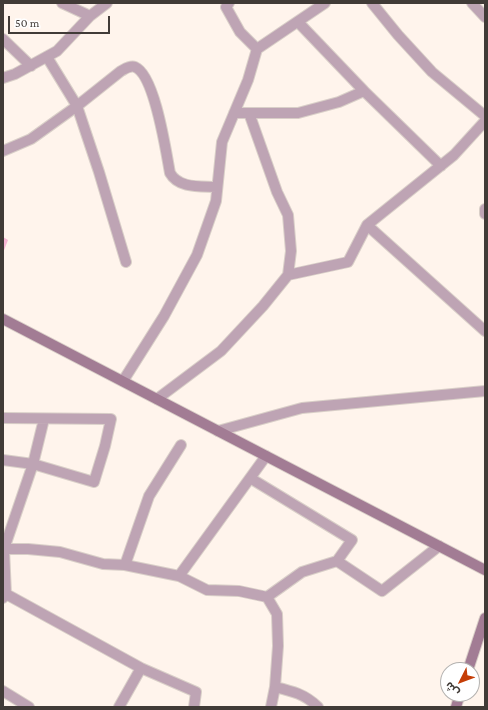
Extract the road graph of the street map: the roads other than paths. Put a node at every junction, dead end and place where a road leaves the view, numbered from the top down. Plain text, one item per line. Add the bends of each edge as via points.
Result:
1 (62, 3) edge
2 (107, 3) edge
3 (229, 3) edge
4 (325, 3) edge
5 (372, 3) edge
6 (472, 3) edge
7 (90, 16) junction
8 (485, 17) edge
9 (298, 22) junction
10 (3, 39) edge
11 (257, 49) junction
12 (47, 57) junction
13 (31, 66) junction
14 (3, 78) edge
15 (364, 91) junction
16 (77, 106) junction
17 (234, 112) junction
18 (249, 112) junction
19 (485, 116) edge
20 (485, 121) edge
21 (3, 151) edge
22 (441, 166) junction
23 (217, 187) junction
24 (485, 209) edge
25 (485, 214) edge
26 (367, 225) junction
27 (126, 262) dead end
28 (288, 275) junction
29 (3, 319) edge
30 (485, 331) edge
31 (123, 381) junction
32 (485, 391) edge
33 (157, 399) junction
34 (3, 418) edge
35 (44, 419) junction
36 (218, 431) junction
37 (181, 445) dead end
38 (266, 456) junction
39 (3, 460) edge
40 (33, 464) junction
41 (250, 478) junction
42 (439, 546) junction
43 (4, 549) edge
44 (337, 561) junction
45 (125, 565) junction
46 (485, 570) edge
47 (179, 576) junction
48 (5, 596) edge
49 (267, 597) junction
50 (485, 618) edge
51 (471, 662) edge
52 (141, 668) junction
53 (275, 687) junction
54 (3, 691) edge
55 (19, 704) edge
56 (29, 707) edge
57 (119, 707) edge
58 (194, 707) edge
59 (270, 707) edge
60 (318, 707) edge

1 - 7 street
2 - 7 street
3 - 11 street via 226,7 240,32
4 - 9 street
5 - 19 street via 432,72
6 - 8 street
7 - 12 street via 57,51
9 - 11 street
9 - 15 street
10 - 13 street
11 - 17 street via 248,80
12 - 13 street
12 - 16 street
13 - 14 street
15 - 18 street via 339,102 298,113
15 - 22 street
16 - 21 street via 31,139
16 - 23 street via 120,71 135,67 142,73 155,99 173,179 185,184
16 - 27 street
17 - 18 street
17 - 23 street via 222,142
18 - 28 street via 277,192 288,215 291,251
20 - 22 street
22 - 26 street
23 - 31 street via 216,201 197,255 164,316
24 - 25 street
26 - 28 street via 348,262
26 - 30 street
28 - 33 street via 221,351
29 - 31 main road
31 - 33 main road
32 - 36 street via 302,408
33 - 36 main road
34 - 35 street
35 - 40 street
35 - 40 street via 111,419 94,482
36 - 38 main road
37 - 45 street via 149,496
38 - 41 street
38 - 42 main road
39 - 40 street
40 - 43 street
41 - 44 street via 352,540
41 - 47 street
42 - 44 street via 382,591
42 - 46 main road
43 - 45 street via 28,548 60,552 103,564
43 - 48 street
44 - 49 street via 302,572
45 - 47 street
47 - 49 street via 207,590 239,590
48 - 52 street
49 - 53 street via 277,614
50 - 51 main road
52 - 57 street
52 - 58 street via 196,692
53 - 59 street
53 - 60 street via 299,693
54 - 55 street
55 - 56 street

